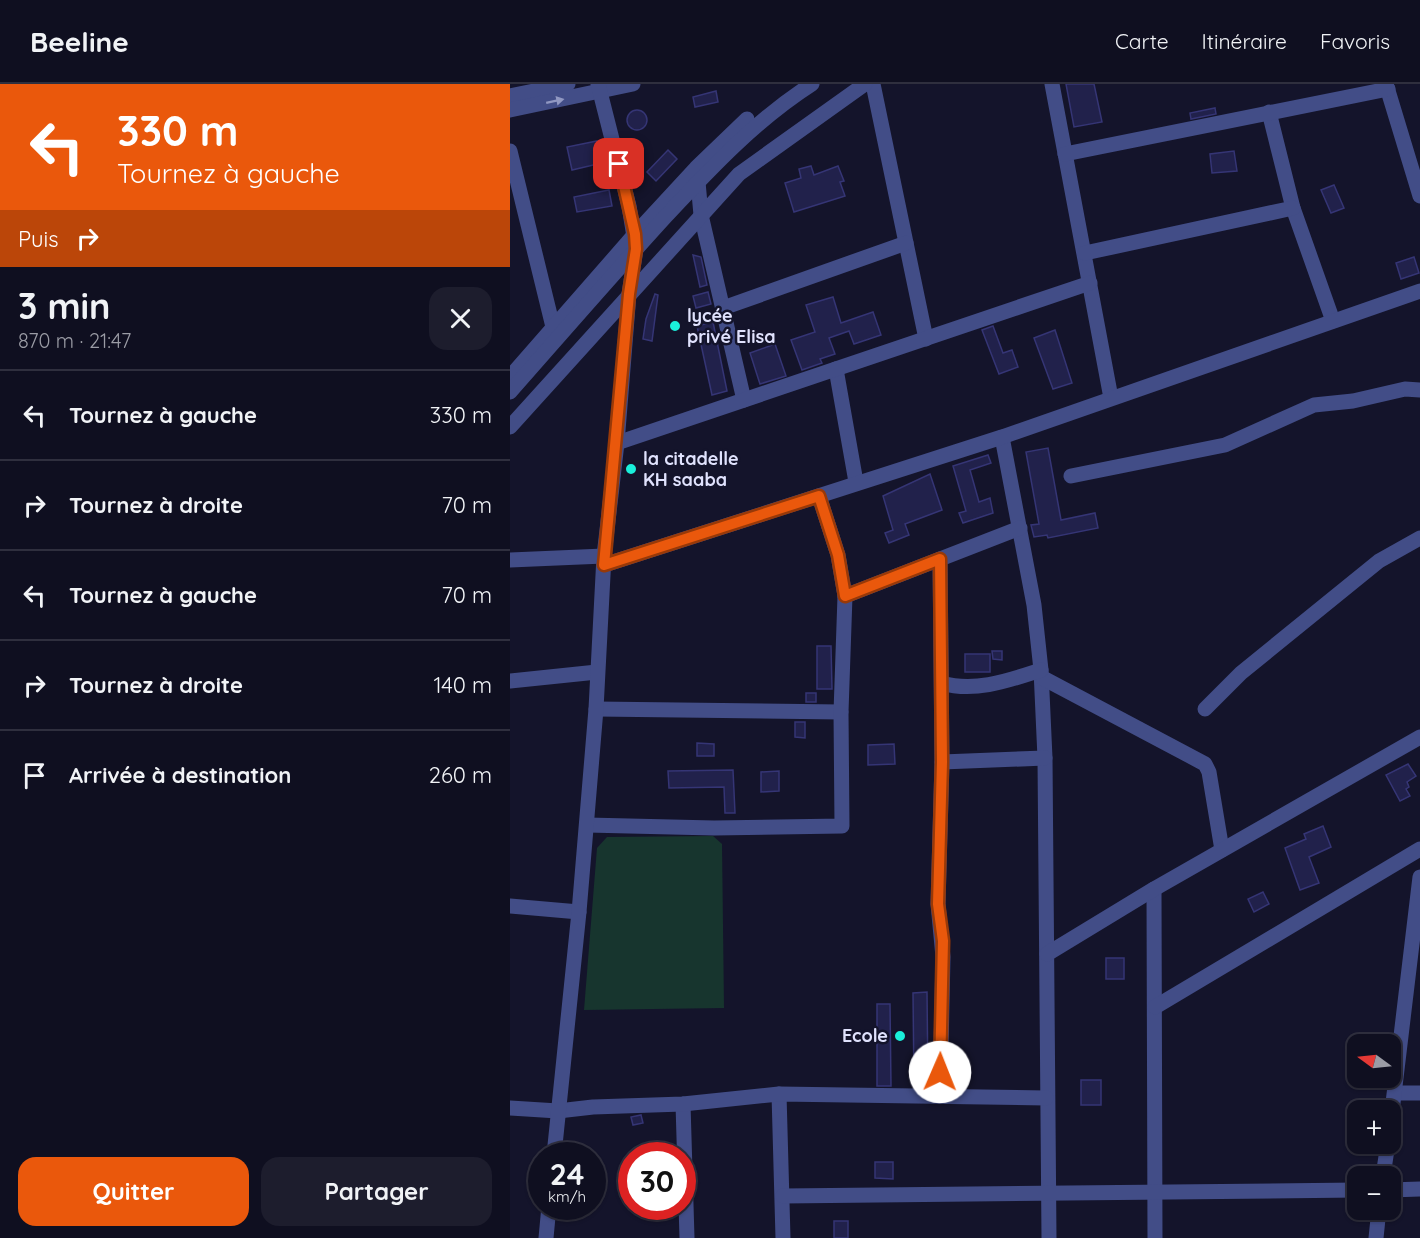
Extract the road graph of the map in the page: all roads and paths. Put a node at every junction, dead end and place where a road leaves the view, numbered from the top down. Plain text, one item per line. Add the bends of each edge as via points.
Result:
1 (568, 84) edge
2 (633, 84) edge
3 (792, 84) edge
4 (812, 84) edge
5 (865, 84) edge
6 (873, 84) edge
7 (1053, 84) edge
8 (1387, 87) edge
9 (599, 88) edge
10 (511, 97) edge
11 (1269, 112) junction
12 (510, 151) edge
13 (1065, 154) junction
14 (698, 182) junction
15 (1420, 196) edge
16 (1293, 208) junction
17 (701, 215) junction
18 (635, 242) junction
19 (906, 243) junction
20 (1085, 253) junction
21 (1090, 283) junction
22 (1420, 291) edge
23 (629, 294) junction
24 (723, 308) junction
25 (1333, 321) junction
26 (553, 327) junction
27 (926, 339) junction
28 (836, 369) junction
29 (510, 377) edge
30 (1420, 390) edge
31 (510, 392) edge
32 (1111, 398) junction
33 (744, 400) junction
34 (510, 427) edge
35 (1002, 437) junction
36 (617, 443) junction
37 (1071, 476) dead end
38 (856, 482) junction
39 (819, 496) junction
40 (1020, 528) junction
41 (1420, 538) edge
42 (940, 559) junction
43 (510, 560) edge
44 (604, 560) junction
45 (845, 596) junction
46 (597, 672) junction
47 (1041, 673) junction
48 (510, 681) edge
49 (942, 683) junction
50 (596, 709) junction
51 (1204, 710) dead end
52 (841, 712) junction
53 (1420, 737) edge
54 (1045, 758) junction
55 (942, 762) junction
56 (587, 825) junction
57 (1420, 849) edge
58 (1222, 850) junction
59 (1420, 877) edge
60 (1154, 889) junction
61 (510, 906) edge
62 (579, 912) junction
63 (1047, 954) junction
64 (1413, 997) edge
65 (1155, 1007) junction
66 (1396, 1093) junction
67 (1420, 1093) edge
68 (779, 1094) junction
69 (940, 1095) junction
70 (1046, 1098) junction
71 (1395, 1100) edge
72 (683, 1104) junction
73 (510, 1108) edge
74 (558, 1111) junction
75 (555, 1142) edge
76 (1420, 1189) edge
77 (1347, 1190) edge
78 (1401, 1190) edge
79 (1155, 1192) junction
80 (1047, 1195) junction
81 (783, 1196) junction
82 (548, 1220) edge
83 (1378, 1220) edge
84 (546, 1238) edge
85 (687, 1238) edge
86 (783, 1238) edge
87 (1049, 1238) edge
88 (1155, 1238) edge
89 (1376, 1238) edge

1 - 10 street
2 - 9 street
3 - 18 street via 729,134
4 - 14 street via 770,112
5 - 17 street via 739,174
6 - 19 street
7 - 13 street
8 - 11 street
8 - 15 street
10 -> 9 street
9 - 18 street
11 - 13 street
11 - 16 street
12 - 26 street
13 - 20 street
14 - 17 street
14 - 18 street
16 - 20 street
16 - 25 street
17 - 23 street
17 - 24 street
18 - 23 street
18 - 26 street
18 - 31 street
19 - 24 street
19 - 27 street
20 - 21 street
21 - 27 street
21 - 32 street
22 - 25 street
23 - 34 street
23 - 36 street
24 - 33 street
25 - 32 street
26 - 29 street
27 - 28 street
28 - 33 street
28 - 38 street
30 - 37 street via 1405,389 1314,405 1225,445
32 - 35 street
33 - 36 street
35 - 38 street
35 - 40 street
36 - 44 street
38 - 39 street
39 - 44 street
39 - 45 street via 838,555
40 - 42 street
40 - 47 street
41 - 51 street via 1379,561 1242,673
42 - 45 street
42 - 49 street
43 - 44 street
44 - 46 street
45 - 52 street
46 - 48 street
46 - 50 street
47 - 49 street via 972,687
47 - 54 street
47 - 58 street via 1205,764
49 - 55 street
50 - 52 street
50 - 56 street
52 - 56 street via 842,826
53 - 58 street
54 - 55 street
54 - 63 street
55 - 69 street via 938,904 943,941
56 - 62 street
57 - 65 street
58 - 60 street
59 - 64 street
60 - 63 street
60 - 65 street
61 - 62 street
62 - 74 street
63 - 70 street
64 - 66 street
65 - 79 street
66 - 67 street
66 - 71 street
68 - 69 street
68 - 72 street
68 - 81 street
69 - 70 street
70 - 80 street
72 - 74 street
72 - 85 street
73 - 74 street
74 - 75 street
76 - 78 street
77 - 79 street
79 - 80 street
79 - 88 street
80 - 81 street
80 - 87 street
81 - 86 street
82 - 84 street
83 - 89 street

